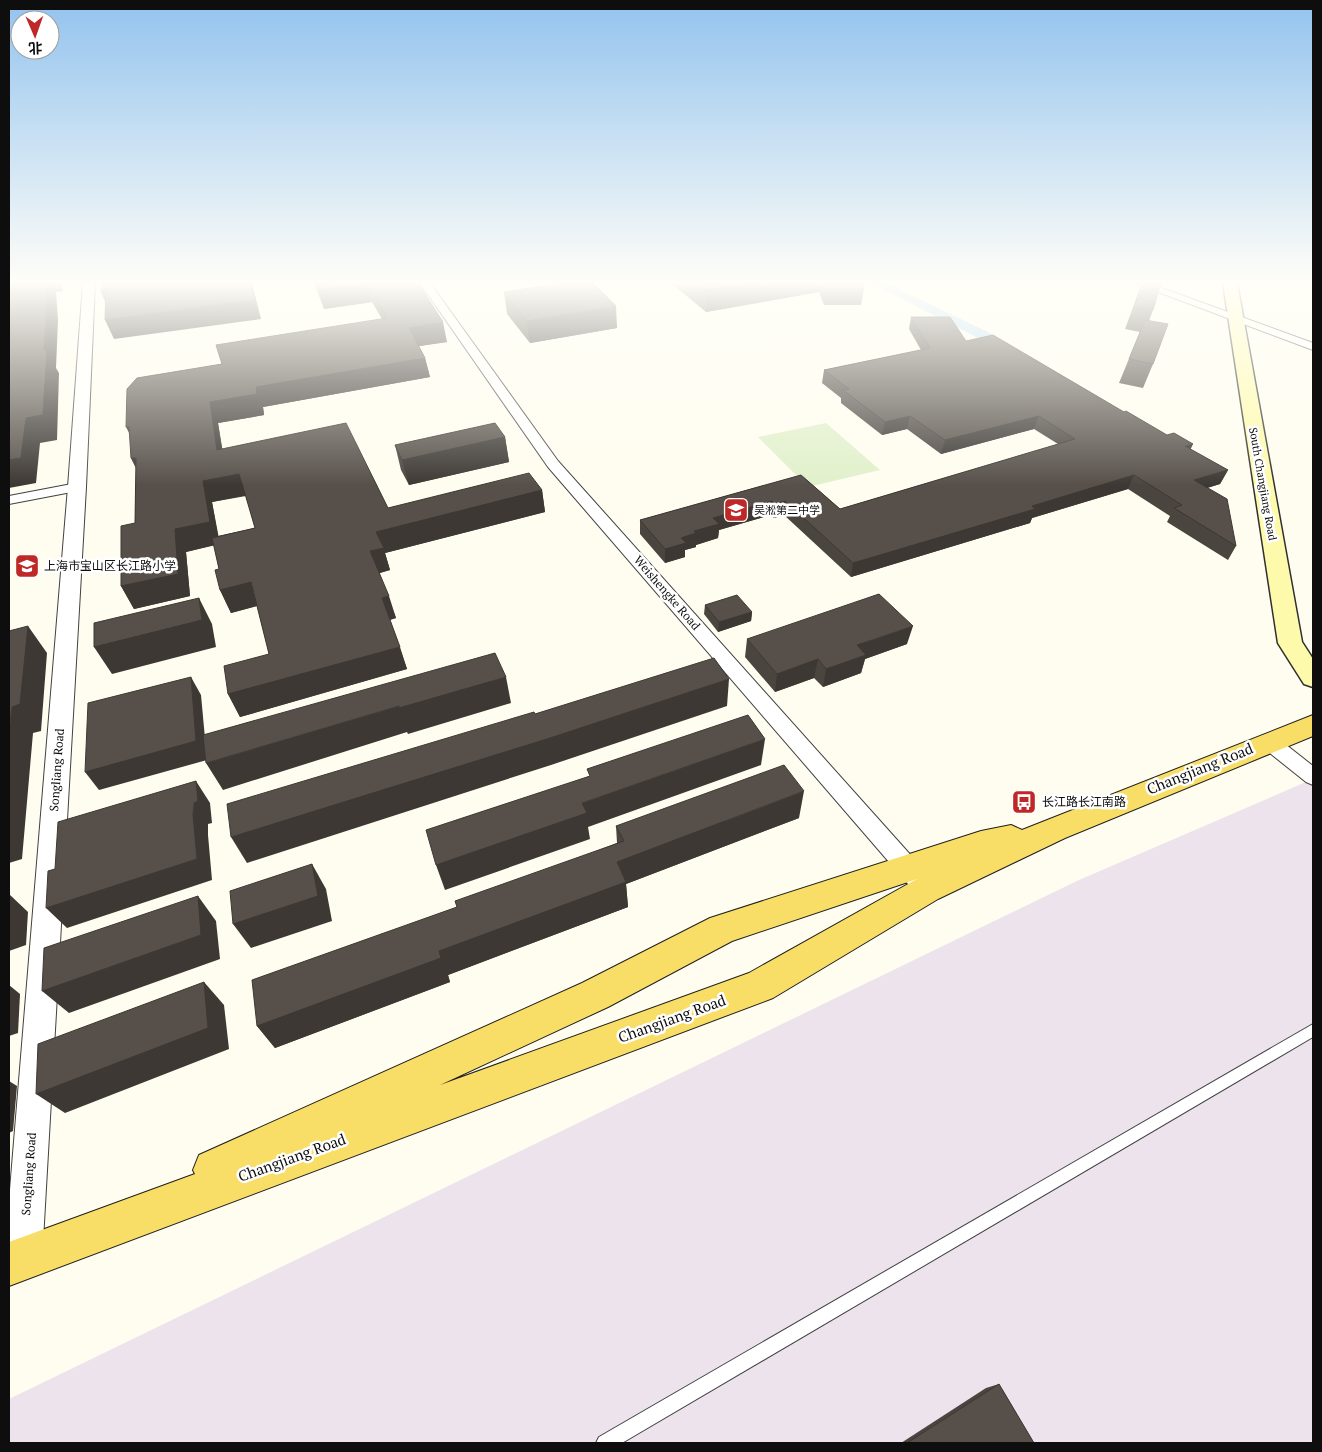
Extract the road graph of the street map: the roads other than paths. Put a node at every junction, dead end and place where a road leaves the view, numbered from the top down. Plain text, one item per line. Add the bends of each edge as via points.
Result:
1 (85, 351) edge
2 (473, 351) edge
3 (1240, 351) edge
4 (77, 487) junction
5 (9, 500) edge
6 (1313, 678) edge
7 (1313, 725) edge
8 (1268, 741) junction
9 (1313, 777) edge
10 (918, 879) junction
11 (1313, 1030) edge
12 (16, 1261) edge
13 (605, 1443) edge

1 - 4 street, Songliang Road
2 - 10 street, Weishengke Road via 553,464
3 - 6 main road, South Changjiang Road via 1290,643
4 - 5 street
4 - 12 street, Songliang Road
7 - 8 main road, Changjiang Road
8 - 9 street
8 - 10 main road, Changjiang Road via 1054,830
10 - 12 main road via 722,929 595,995
10 - 12 main road, Changjiang Road via 760,986
11 - 13 lane

